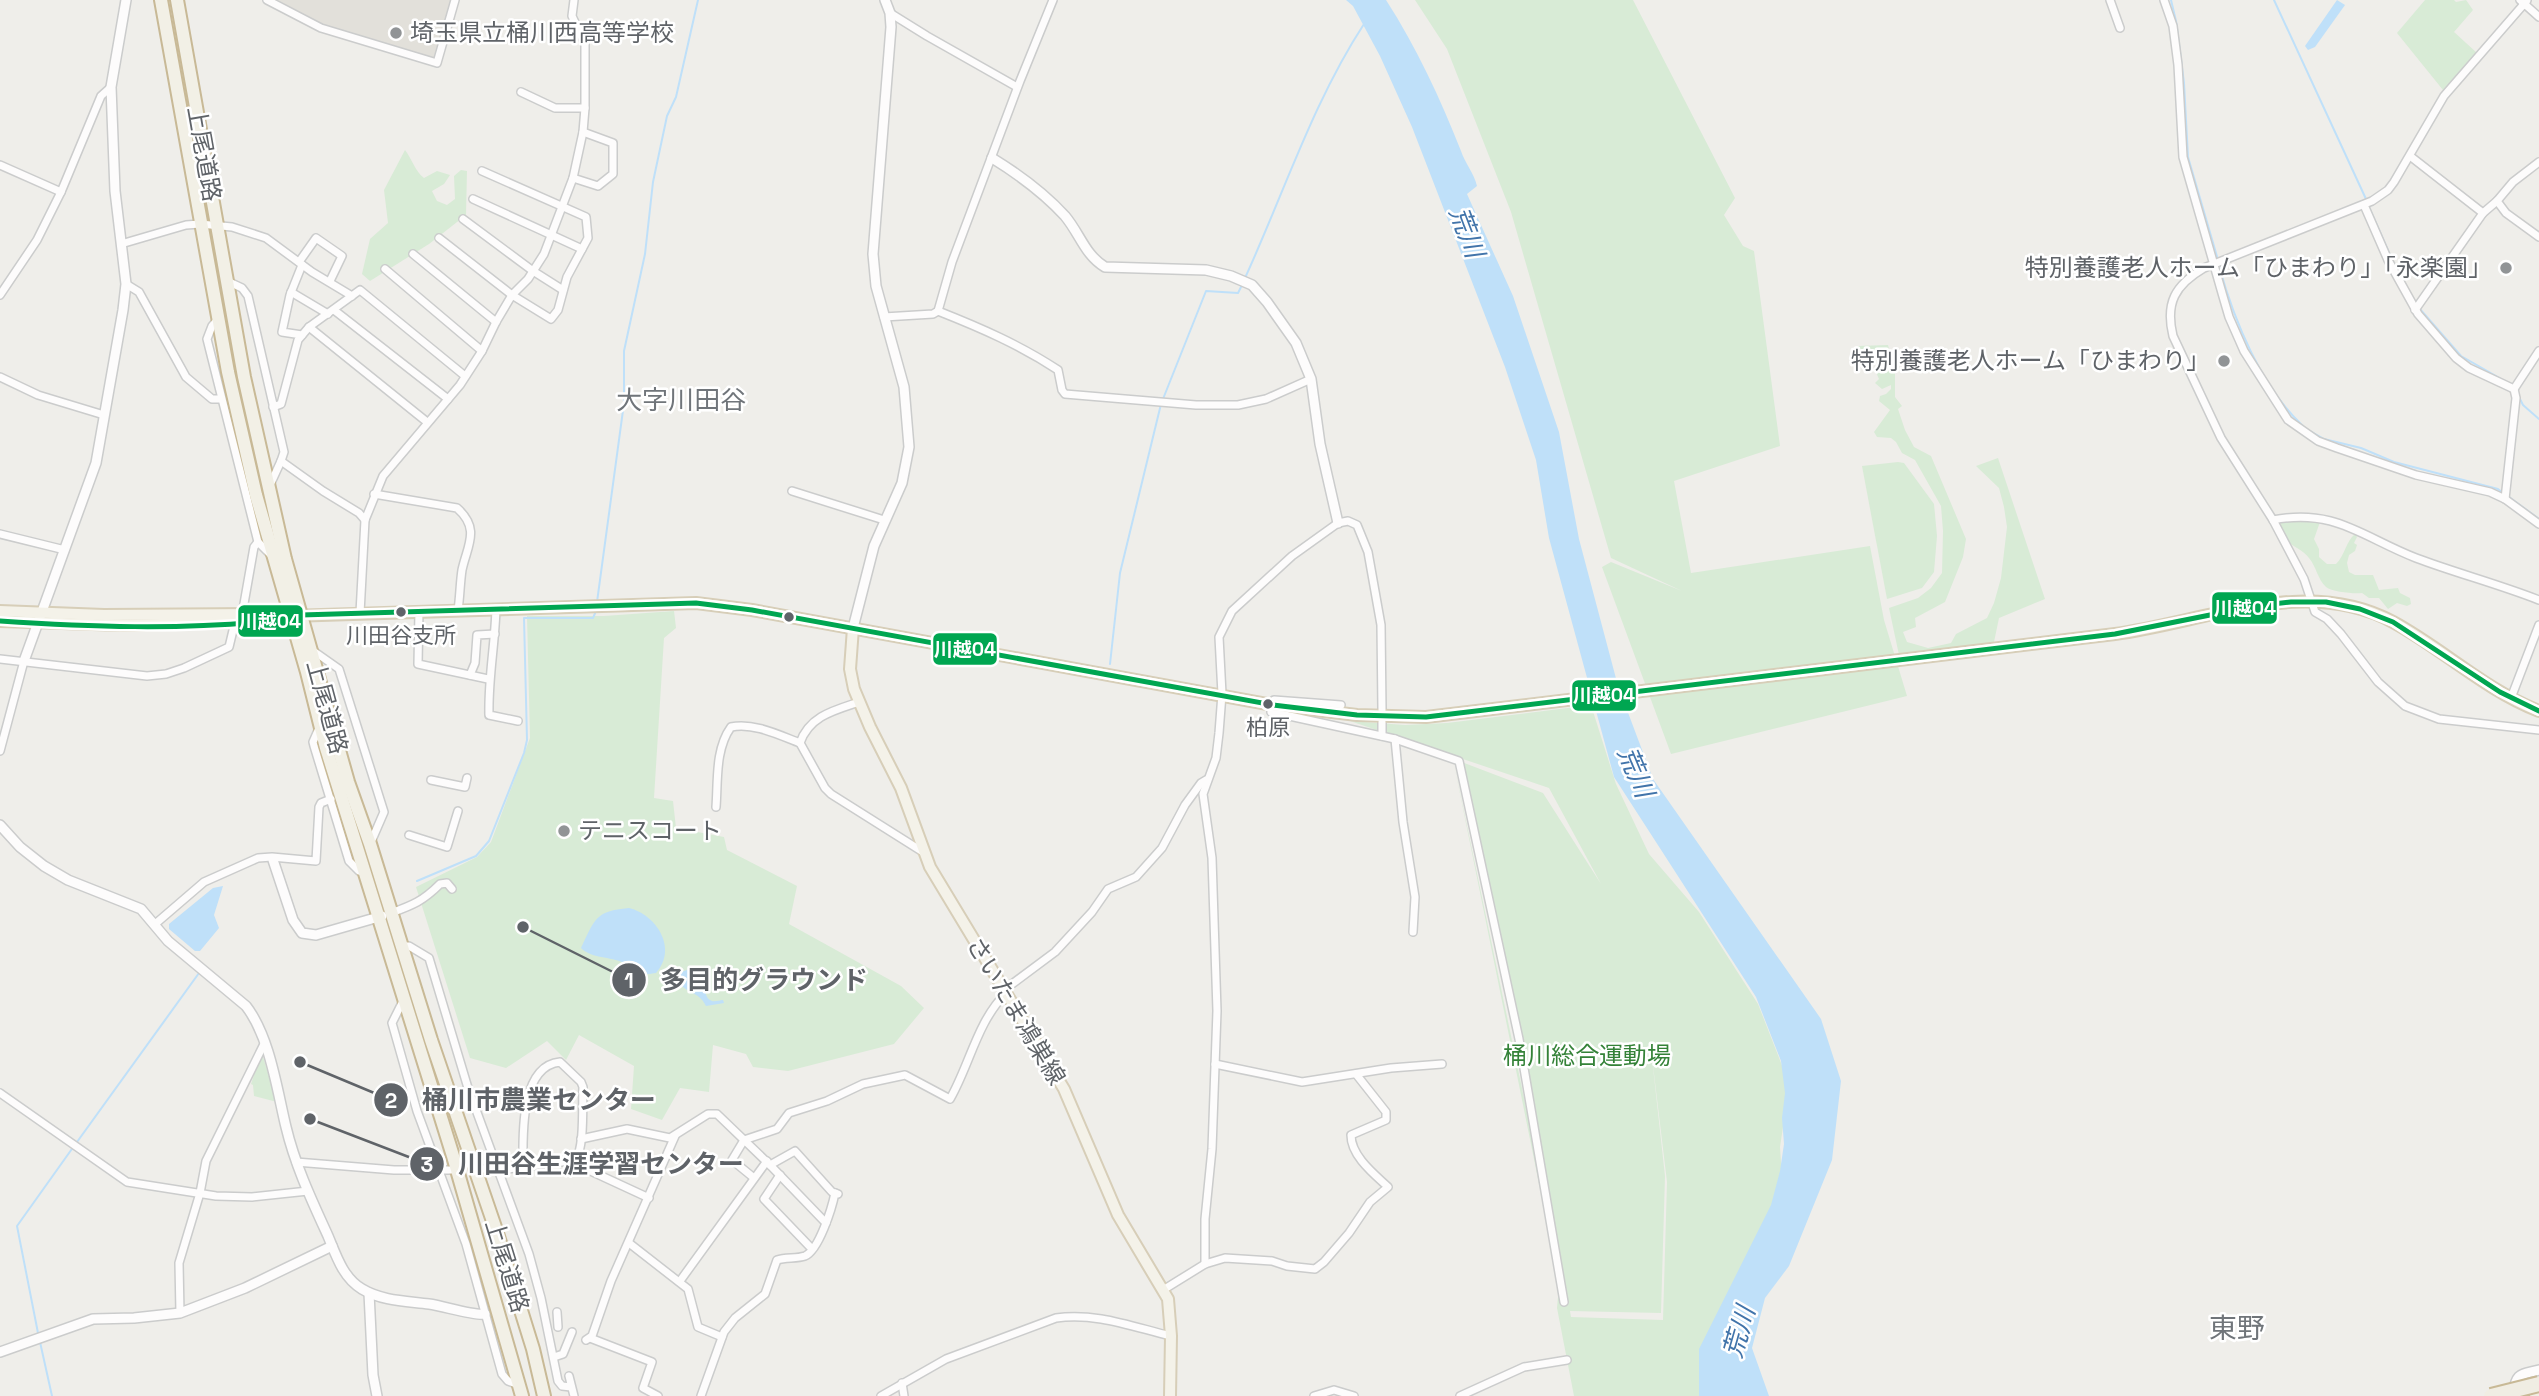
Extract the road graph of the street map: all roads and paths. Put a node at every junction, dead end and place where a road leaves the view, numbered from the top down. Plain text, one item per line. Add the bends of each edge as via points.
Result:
1 (126, 0) edge
2 (161, 0) edge
3 (177, 0) edge
4 (267, 0) edge
5 (455, 0) edge
6 (574, 0) edge
7 (885, 0) edge
8 (1054, 0) edge
9 (2110, 0) edge
10 (2164, 0) edge
11 (2523, 1) edge
12 (890, 13) junction
13 (2539, 17) edge
14 (2120, 28) dead end
15 (111, 87) junction
16 (1017, 87) junction
17 (520, 92) dead end
18 (585, 108) junction
19 (583, 132) junction
20 (2410, 156) junction
21 (992, 158) junction
22 (2539, 162) edge
23 (0, 165) edge
24 (482, 171) dead end
25 (573, 177) junction
26 (61, 192) junction
27 (473, 199) dead end
28 (2497, 201) junction
29 (2364, 205) junction
30 (562, 206) junction
31 (2483, 213) junction
32 (463, 219) dead end
33 (201, 223) junction
34 (216, 225) junction
35 (551, 235) junction
36 (439, 237) dead end
37 (2539, 237) edge
38 (121, 244) junction
39 (582, 249) junction
40 (412, 254) dead end
41 (301, 264) junction
42 (2215, 265) junction
43 (385, 269) dead end
44 (533, 271) junction
45 (227, 281) junction
46 (330, 281) junction
47 (126, 284) junction
48 (564, 290) junction
49 (291, 292) junction
50 (0, 295) edge
51 (512, 295) junction
52 (352, 296) junction
53 (2415, 310) junction
54 (938, 311) junction
55 (331, 312) junction
56 (884, 317) junction
57 (219, 318) junction
58 (496, 322) junction
59 (309, 327) junction
60 (302, 335) junction
61 (2539, 351) edge
62 (482, 352) junction
63 (465, 376) junction
64 (0, 377) edge
65 (1311, 379) junction
66 (2514, 389) junction
67 (221, 399) junction
68 (448, 399) junction
69 (273, 407) junction
70 (104, 415) junction
71 (427, 422) junction
72 (281, 461) junction
73 (269, 488) junction
74 (793, 491) dead end
75 (374, 494) junction
76 (2505, 499) junction
77 (365, 520) junction
78 (884, 520) junction
79 (2273, 520) junction
80 (1338, 523) junction
81 (2539, 524) edge
82 (0, 534) edge
83 (258, 542) junction
84 (65, 550) junction
85 (274, 558) junction
86 (2539, 600) edge
87 (2313, 602) junction
88 (496, 608) junction
89 (458, 610) junction
90 (0, 611) edge
91 (419, 611) junction
92 (360, 613) junction
93 (296, 615) junction
94 (40, 618) junction
95 (239, 618) junction
96 (0, 621) edge
97 (2539, 625) edge
98 (853, 628) junction
99 (495, 634) junction
100 (312, 650) junction
101 (0, 659) edge
102 (24, 661) junction
103 (470, 675) junction
104 (488, 679) junction
105 (1222, 694) junction
106 (2511, 698) junction
107 (859, 702) junction
108 (1273, 705) junction
109 (1341, 705) dead end
110 (1382, 710) dead end
111 (2539, 711) edge
112 (518, 721) dead end
113 (1382, 722) dead end
114 (320, 726) junction
115 (2539, 730) edge
116 (1382, 736) junction
117 (1395, 739) junction
118 (313, 742) junction
119 (800, 743) junction
120 (303, 744) dead end
121 (0, 751) edge
122 (467, 778) dead end
123 (1207, 779) junction
124 (432, 780) dead end
125 (331, 799) junction
126 (716, 807) dead end
127 (458, 811) dead end
128 (0, 825) edge
129 (410, 835) dead end
130 (370, 844) junction
131 (923, 852) junction
132 (272, 860) dead end
133 (365, 872) junction
134 (452, 889) dead end
135 (385, 915) junction
136 (154, 925) junction
137 (1413, 932) dead end
138 (401, 946) junction
139 (1005, 992) junction
140 (404, 999) junction
141 (264, 1044) junction
142 (1215, 1063) junction
143 (1442, 1064) dead end
144 (1356, 1074) junction
145 (0, 1093) edge
146 (675, 1136) junction
147 (581, 1139) junction
148 (744, 1140) junction
149 (296, 1162) junction
150 (575, 1162) junction
151 (769, 1163) junction
152 (523, 1167) junction
153 (484, 1169) dead end
154 (499, 1169) junction
155 (451, 1170) dead end
156 (439, 1171) junction
157 (780, 1175) junction
158 (754, 1178) junction
159 (308, 1191) junction
160 (200, 1193) junction
161 (649, 1198) junction
162 (826, 1223) junction
163 (629, 1243) junction
164 (332, 1247) junction
165 (812, 1249) junction
166 (1205, 1264) junction
167 (680, 1281) junction
168 (1163, 1290) junction
169 (369, 1293) junction
170 (1564, 1301) dead end
171 (557, 1312) dead end
172 (180, 1313) junction
173 (485, 1314) junction
174 (558, 1327) dead end
175 (572, 1332) dead end
176 (1171, 1336) junction
177 (722, 1337) junction
178 (0, 1352) edge
179 (554, 1357) junction
180 (1567, 1360) dead end
181 (2539, 1370) edge
182 (569, 1376) dead end
183 (902, 1383) junction
184 (2539, 1384) edge
185 (571, 1387) junction
186 (521, 1391) edge
187 (377, 1396) edge
188 (544, 1396) edge
189 (573, 1396) edge
190 (658, 1396) edge
191 (701, 1396) edge
192 (881, 1396) edge
193 (904, 1396) edge
194 (1170, 1396) edge
195 (1314, 1396) edge
196 (1354, 1396) edge
197 (1460, 1396) edge
198 (2491, 1396) edge
199 (2512, 1396) edge

1 - 15 street
2 - 33 highway, 上尾道路
3 - 34 highway, 上尾道路
4 - 5 street via 321,28 437,63
6 - 18 street via 572,16 585,44
7 - 12 street
8 - 16 street
9 - 14 street
10 - 42 street via 2178,65 2183,157
11 - 13 street
11 - 20 street via 2444,96
12 - 16 street
12 - 56 street via 873,254
15 - 26 street via 101,96
15 - 38 street
16 - 21 street
17 - 18 street via 555,108
18 - 19 street
19 - 25 street
19 - 25 street via 613,143 613,174 598,186
20 - 29 street via 2388,190
20 - 31 street
21 - 54 street
21 - 65 street via 1049,201 1093,260 1105,267 1206,270 1252,285 1296,343
22 - 28 street
23 - 26 street
24 - 30 street
25 - 30 street
26 - 50 street via 37,240
27 - 35 street
28 - 31 street
28 - 37 street
29 - 42 street
29 - 53 street
30 - 35 street
30 - 39 street via 586,217 588,238
31 - 53 street
32 - 44 street
33 - 34 street
33 - 38 street
33 - 57 highway, 上尾道路
34 - 41 street via 266,239
34 - 45 highway, 上尾道路
35 - 39 street
35 - 44 street
36 - 51 street
38 - 47 street
39 - 48 street
40 - 58 street
41 - 46 street
41 - 46 street via 316,238 342,256
41 - 49 street
42 - 76 street via 2244,351 2292,423 2337,448
42 - 79 street via 2181,285 2171,305 2170,323 2207,412
43 - 62 street
44 - 48 street
44 - 51 street
45 - 69 street via 248,296
45 - 73 highway, 上尾道路
46 - 52 street
47 - 67 street via 139,292 186,377 212,399
47 - 70 street
48 - 51 street via 551,319
49 - 55 street
49 - 60 street via 282,332
51 - 58 street
52 - 55 street
52 - 63 street via 360,290
53 - 66 street via 2456,358
54 - 56 street
54 - 65 street via 997,335 1058,370 1065,394 1238,405 1266,399
55 - 59 street
55 - 68 street
56 - 78 street via 904,387 909,430 906,469
57 - 67 street via 207,339
57 - 85 highway, 上尾道路 via 244,446
58 - 62 street
59 - 60 street
59 - 71 street
60 - 69 street via 281,404
61 - 66 street
62 - 63 street
63 - 68 street
64 - 70 street via 38,395
65 - 80 street
66 - 76 street
67 - 83 street
68 - 71 street
69 - 72 street via 284,452
70 - 84 street via 96,463
71 - 75 street
72 - 73 street
72 - 77 street
73 - 93 highway, 上尾道路
74 - 78 street
75 - 77 street
75 - 89 street via 457,508 464,514 472,540 462,569
76 - 81 street
77 - 92 street
78 - 98 street
79 - 86 street via 2293,516 2335,522 2412,556
79 - 87 street
80 - 105 street via 1292,556 1232,611 1219,637
80 - 110 street via 1357,525 1368,552 1381,625
82 - 84 street
83 - 85 street
83 - 95 street
84 - 94 street
85 - 93 highway, 上尾道路
87 - 106 main road via 2361,609 2391,621
87 - 108 main road via 2265,604 2115,634 1475,712 1405,717
87 - 115 street via 2315,612 2327,619 2378,682 2405,706 2439,719
88 - 89 main road
88 - 98 main road via 704,604
88 - 99 street
89 - 91 main road
90 - 94 main road
91 - 92 main road
91 - 103 street via 418,664
92 - 93 main road
93 - 95 main road via 274,621
93 - 100 highway, 上尾道路
93 - 114 highway, 上尾道路
94 - 95 main road via 123,625
94 - 96 main road
94 - 102 street
95 - 102 street via 229,647 166,674 129,676
97 - 106 street
98 - 105 main road
98 - 107 main road, さいたま鴻巣線 via 850,669
99 - 103 street via 477,635
99 - 104 street
100 - 130 highway, 上尾道路
100 - 130 street via 339,670 384,812
101 - 102 street
102 - 121 street
103 - 104 street
104 - 112 street via 489,715
105 - 108 main road
105 - 123 street via 1216,758
106 - 111 main road
107 - 119 street via 816,720
107 - 131 main road, さいたま鴻巣線 via 901,788
108 - 109 street via 1274,700
108 - 116 street via 1272,712
113 - 116 street
114 - 118 street
114 - 133 highway, 上尾道路
116 - 117 street
117 - 137 street via 1415,897
117 - 170 street via 1459,761 1519,1039
118 - 120 street
118 - 125 street
119 - 126 street via 757,728 731,727 718,763
119 - 131 street via 831,794
122 - 124 street via 465,787
123 - 139 street via 1185,805 1162,848 1136,877 1108,889 1055,951
123 - 142 street via 1203,794 1212,858
125 - 133 street via 349,861
125 - 136 street via 319,807 316,861 257,858 204,882
127 - 129 street via 447,846
128 - 136 street via 44,866 141,909
130 - 135 highway, 上尾道路
131 - 139 main road, さいたま鴻巣線
132 - 135 street via 302,933 316,935
133 - 135 highway, 上尾道路
134 - 135 street via 447,883 440,884 418,903
135 - 138 highway, 上尾道路
135 - 140 highway, 上尾道路
136 - 141 street via 246,1006
138 - 154 street via 429,958 468,1088
138 - 188 highway, 上尾道路 via 498,1233
139 - 148 street via 978,1034 950,1099 905,1075 863,1084 789,1113 776,1129
139 - 168 main road, さいたま鴻巣線 via 1064,1089 1118,1215
140 - 156 street via 393,1019 394,1030
140 - 186 highway, 上尾道路
141 - 149 street
141 - 160 street via 209,1153
142 - 144 street via 1302,1082
142 - 166 street
143 - 144 street
144 - 166 street via 1387,1119 1351,1135 1351,1141 1365,1164 1388,1187 1315,1269 1225,1258
145 - 160 street via 127,1182
146 - 147 street via 627,1129
146 - 148 street via 708,1114 717,1114
146 - 161 street
147 - 150 street
147 - 152 street via 583,1087 560,1062 554,1062 526,1099
148 - 151 street
148 - 158 street via 732,1160
149 - 156 street
149 - 159 street
150 - 152 street
150 - 161 street
151 - 157 street
151 - 158 street
151 - 162 street via 796,1151 836,1194
152 - 154 street
153 - 154 street
154 - 179 street via 541,1298
155 - 156 street
156 - 173 street via 461,1227
157 - 162 street
157 - 165 street via 764,1199
158 - 167 street
159 - 160 street via 252,1197
159 - 164 street
160 - 172 street via 179,1263
161 - 163 street
162 - 165 street
163 - 167 street
163 - 190 street via 588,1339 652,1362 643,1388
164 - 169 street via 350,1280
164 - 172 street
165 - 177 street via 803,1256 777,1260 765,1294 728,1325
166 - 168 street
167 - 177 street via 690,1293 698,1327
168 - 176 main road, さいたま鴻巣線 via 1171,1310
169 - 173 street
169 - 187 street
171 - 174 street
172 - 178 street via 93,1319
173 - 186 street via 502,1374
175 - 179 street via 563,1354
176 - 183 street via 1100,1318 1055,1318 946,1359
176 - 194 main road, さいたま鴻巣線
177 - 191 street
179 - 185 street via 559,1385
180 - 197 street via 1524,1367
181 - 199 street via 2518,1375
182 - 185 street
183 - 192 street
183 - 193 street
184 - 198 highway, bridge
185 - 189 street
195 - 196 street via 1334,1390

